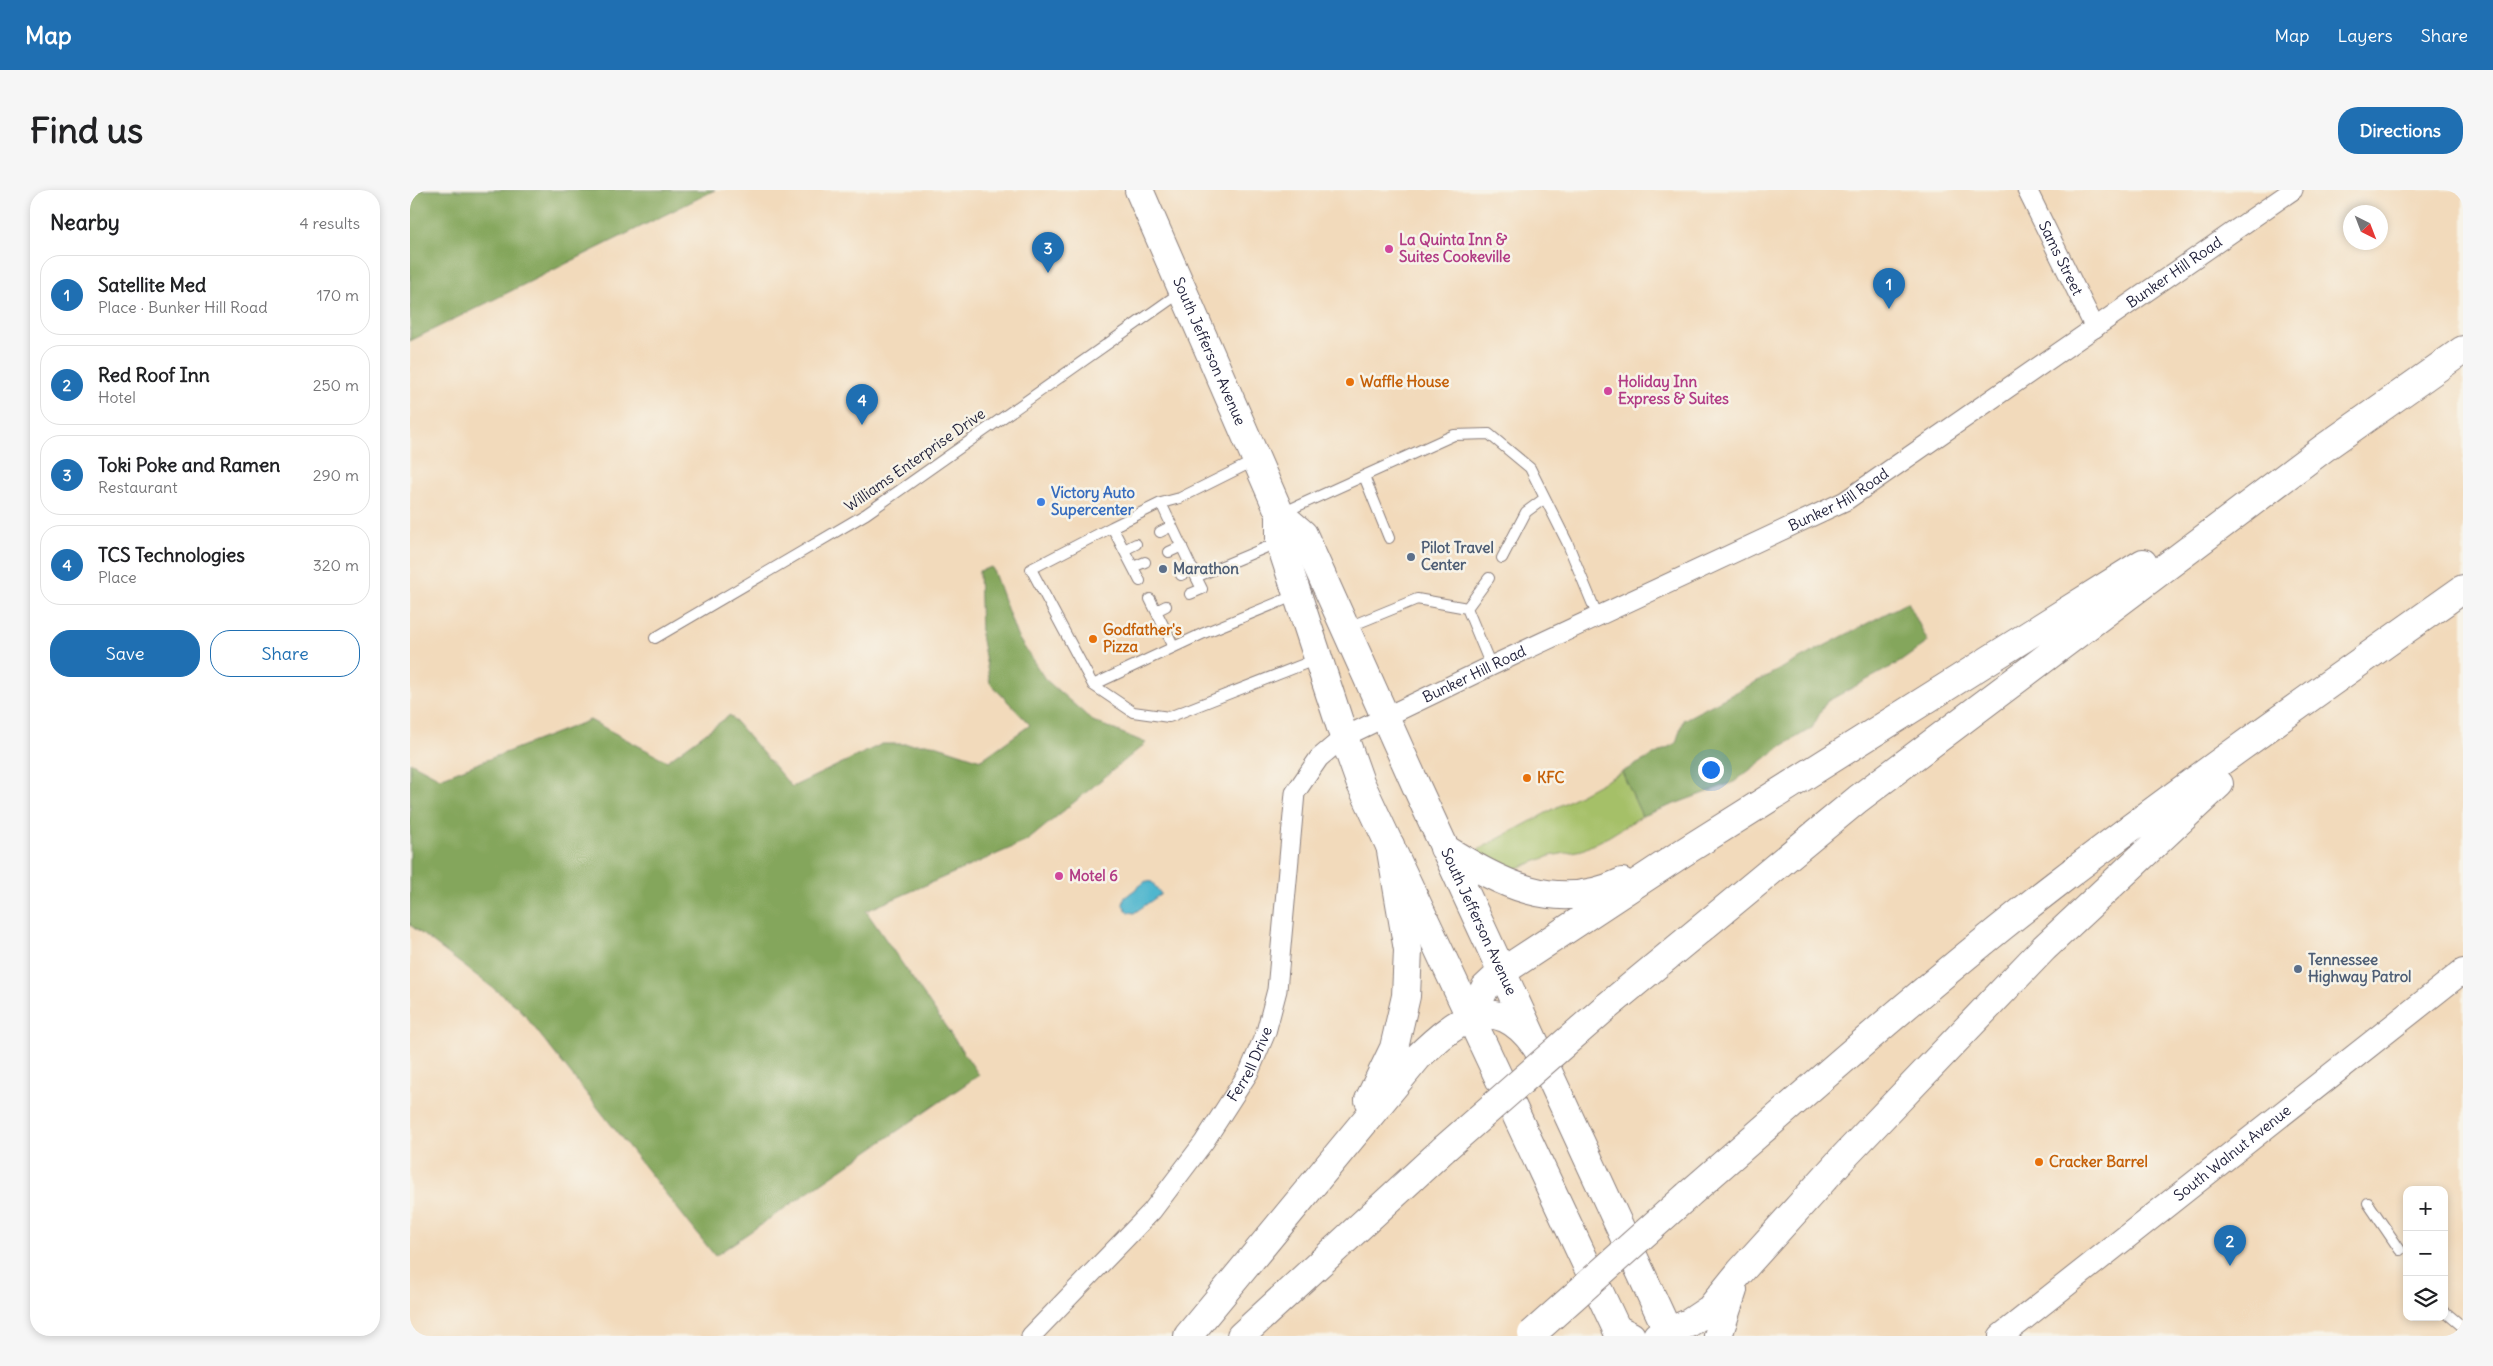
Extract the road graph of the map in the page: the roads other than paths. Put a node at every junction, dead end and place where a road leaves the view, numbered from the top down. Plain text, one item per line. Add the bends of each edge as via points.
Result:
1 (1138, 190) edge
2 (2027, 190) edge
3 (2293, 190) edge
4 (1182, 292) junction
5 (2095, 328) junction
6 (2463, 350) edge
7 (2324, 448) junction
8 (1256, 460) junction
9 (1364, 476) junction
10 (1545, 498) junction
11 (1161, 503) junction
12 (1280, 514) junction
13 (1172, 526) junction
14 (1112, 527) junction
15 (1160, 532) dead end
16 (1389, 538) dead end
17 (1280, 542) junction
18 (1136, 544) dead end
19 (1182, 546) junction
20 (1124, 550) junction
21 (1169, 552) dead end
22 (1502, 558) dead end
23 (1145, 562) dead end
24 (1134, 568) junction
25 (1195, 573) junction
26 (1181, 575) dead end
27 (1489, 578) dead end
28 (1140, 580) dead end
29 (1413, 588) dead end
30 (2463, 589) edge
31 (1190, 594) dead end
32 (1297, 594) junction
33 (1150, 599) dead end
34 (1417, 599) junction
35 (1166, 606) dead end
36 (1467, 608) junction
37 (1156, 610) junction
38 (1598, 618) junction
39 (1345, 629) junction
40 (655, 638) dead end
41 (1174, 647) junction
42 (1318, 659) junction
43 (1490, 666) junction
44 (2337, 678) junction
45 (1093, 685) junction
46 (1385, 717) junction
47 (1344, 737) junction
48 (1390, 845) junction
49 (1444, 848) junction
50 (1684, 852) junction
51 (2463, 971) edge
52 (1502, 972) junction
53 (1471, 1018) junction
54 (1535, 1045) junction
55 (1325, 1169) junction
56 (2368, 1203) dead end
57 (2400, 1250) dead end
58 (1740, 1272) junction
59 (2448, 1314) edge
60 (2463, 1327) edge
61 (1623, 1334) edge
62 (1530, 1335) edge
63 (1665, 1335) edge
64 (1032, 1336) edge
65 (1188, 1336) edge
66 (1240, 1336) edge
67 (1718, 1336) edge
68 (2001, 1336) edge

1 - 4 main road, South Jefferson Avenue
2 - 5 street, Sams Street
3 - 5 street, Bunker Hill Road
4 - 8 main road, South Jefferson Avenue
4 - 40 lane, Williams Enterprise Drive via 866,514
5 - 38 street, Bunker Hill Road via 1845,501
6 - 7 main road
7 - 50 main road
7 - 66 main road, bridge via 1858,799 1605,1008 1444,1149
8 - 11 lane via 1180,498
8 - 12 main road, South Jefferson Avenue
9 - 10 lane via 1454,435 1490,434 1530,468
9 - 12 lane
9 - 16 lane
10 - 22 lane via 1526,512
10 - 38 lane
11 - 13 lane
11 - 14 lane
12 - 17 main road, South Jefferson Avenue
12 - 39 main road, South Jefferson Avenue via 1303,534
13 - 15 lane
13 - 19 lane
14 - 20 lane
14 - 45 lane via 1031,570
17 - 25 lane
17 - 32 main road, South Jefferson Avenue
18 - 20 lane
19 - 21 lane
19 - 25 lane
20 - 24 lane
23 - 24 lane
24 - 28 lane
25 - 26 lane
25 - 31 lane via 1202,589
27 - 36 lane
29 - 34 lane
30 - 44 main road
32 - 41 lane
32 - 42 main road, South Jefferson Avenue
33 - 37 lane
34 - 36 lane
34 - 39 lane
35 - 37 lane
36 - 43 lane
37 - 41 lane
38 - 43 street, Bunker Hill Road
39 - 46 main road, South Jefferson Avenue
41 - 45 lane
42 - 45 lane via 1169,716 1133,712
42 - 47 main road, South Jefferson Avenue
43 - 46 street, Bunker Hill Road
44 - 58 main road via 2168,830 2044,948 1842,1158
44 - 62 main road, bridge via 2055,885 1903,1007
46 - 47 street, Bunker Hill Road
46 - 49 main road, South Jefferson Avenue
47 - 48 main road, South Jefferson Avenue via 1360,782
47 - 64 street, Ferrell Drive via 1319,758 1295,793 1276,990 1266,1032 1249,1072 1204,1142 1152,1211
48 - 53 main road, South Jefferson Avenue
48 - 55 main road via 1408,950 1406,996 1394,1048 1370,1097
49 - 50 main road via 1517,888 1551,896 1602,892
49 - 52 main road, South Jefferson Avenue
50 - 52 main road
51 - 68 street, South Walnut Avenue
52 - 53 main road via 1486,988
52 - 54 main road, South Jefferson Avenue
53 - 54 main road via 1497,1015 1517,1025
53 - 55 main road via 1446,1032 1418,1057
53 - 61 main road, South Jefferson Avenue
54 - 63 main road, South Jefferson Avenue
55 - 65 main road
56 - 57 lane
58 - 63 main road via 1702,1316
58 - 67 main road
59 - 60 lane

